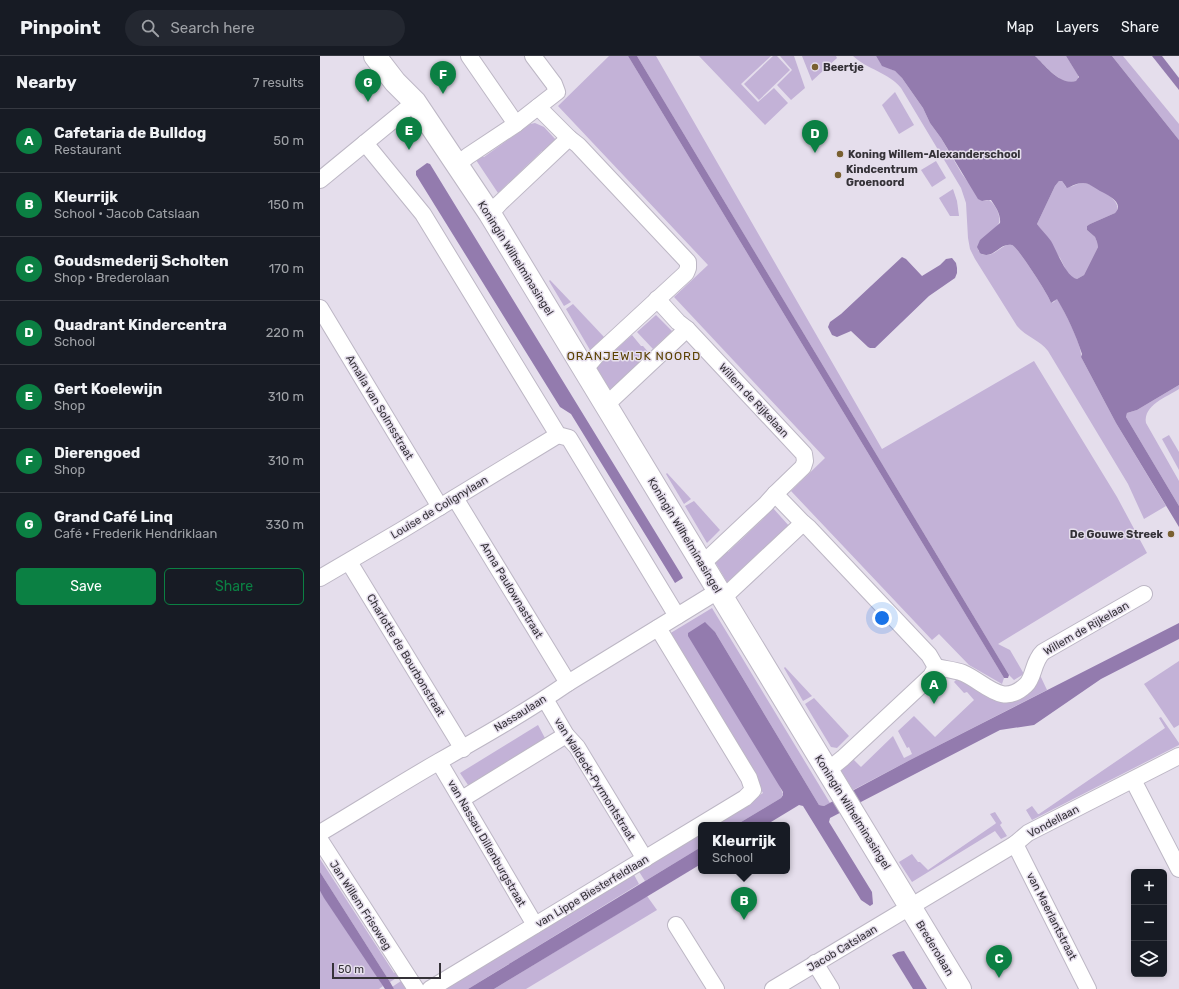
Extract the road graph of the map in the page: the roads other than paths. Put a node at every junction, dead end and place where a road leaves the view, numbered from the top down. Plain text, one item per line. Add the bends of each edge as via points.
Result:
1 (375, 56) edge
2 (390, 56) edge
3 (469, 56) edge
4 (533, 56) edge
5 (415, 102) junction
6 (538, 107) junction
7 (516, 124) junction
8 (569, 138) junction
9 (365, 143) junction
10 (457, 165) junction
11 (320, 180) edge
12 (490, 214) junction
13 (657, 299) junction
14 (320, 308) edge
15 (687, 329) junction
16 (585, 370) junction
17 (606, 406) junction
18 (558, 435) junction
19 (775, 494) junction
20 (456, 498) junction
21 (440, 507) junction
22 (803, 523) junction
23 (349, 562) junction
24 (702, 564) junction
25 (323, 571) edge
26 (721, 594) junction
27 (1144, 594) dead end
28 (677, 616) junction
29 (658, 628) junction
30 (936, 667) junction
31 (568, 683) junction
32 (544, 699) junction
33 (566, 735) junction
34 (463, 749) junction
35 (1179, 756) edge
36 (439, 762) junction
37 (827, 771) junction
38 (1133, 780) junction
39 (462, 799) junction
40 (706, 822) edge
41 (698, 827) edge
42 (320, 833) edge
43 (320, 840) edge
44 (1015, 844) junction
45 (645, 859) junction
46 (1179, 869) edge
47 (910, 906) junction
48 (535, 925) junction
49 (676, 925) dead end
50 (816, 964) junction
51 (416, 989) edge
52 (430, 989) edge
53 (716, 989) edge
54 (773, 989) edge
55 (831, 989) edge
56 (960, 989) edge
57 (1088, 989) edge

1 - 5 street
2 - 5 street via 404,76
3 - 7 street
4 - 6 street via 557,92
5 - 9 street
5 - 10 street, Koningin Wilhelminasingel
6 - 7 street
6 - 8 street
7 - 10 street
8 - 12 street
8 - 13 street via 688,262 686,273
9 - 11 street
9 - 18 street via 423,214
10 - 12 street, Koningin Wilhelminasingel
12 - 16 street, Koningin Wilhelminasingel
13 - 15 street, Willem de Rijkelaan
13 - 16 street via 596,356
14 - 21 street, Amalia van Solmsstraat
15 - 17 street
15 - 19 street, Willem de Rijkelaan via 804,454 803,467
16 - 17 street, Koningin Wilhelminasingel
17 - 24 street, Koningin Wilhelminasingel
18 - 20 street, Louise de Colignylaan
18 - 28 street via 569,438
19 - 22 street
19 - 24 street, Willem de Rijkelaan
20 - 21 street, Louise de Colignylaan
20 - 31 street, Anna Paulownastraat
21 - 23 street, Louise de Colignylaan
22 - 26 street, Nassaulaan
22 - 30 street via 929,655
23 - 25 street, Louise de Colignylaan
23 - 34 street, Charlotte de Bourbonstraat
24 - 26 street, Koningin Wilhelminasingel
26 - 28 street, Nassaulaan
26 - 37 street, Koningin Wilhelminasingel
27 - 30 street, Willem de Rijkelaan via 1043,652 1039,655 1027,684 1009,695 997,693 962,673
28 - 29 street, Nassaulaan
29 - 31 street, Nassaulaan
29 - 40 street, van Lippe Biesterfeldlaan via 749,778 753,790 745,798
30 - 37 street via 931,676
31 - 32 street, Nassaulaan
32 - 33 street, van Waldeck-Pyrmontstraat
32 - 34 street, Nassaulaan
33 - 39 street
33 - 45 street, van Waldeck-Pyrmontstraat via 577,747
34 - 36 street, Nassaulaan
35 - 38 street, Vondellaan
36 - 39 street, van Nassau Dillenburgstraat
36 - 42 street, Nassaulaan
37 - 47 street, Koningin Wilhelminasingel
38 - 44 street, Vondellaan via 1028,833
38 - 46 street
39 - 48 street, van Nassau Dillenburgstraat via 468,814
41 - 45 street, van Lippe Biesterfeldlaan
43 - 51 street, Jan Willem Frisoweg
44 - 47 street, Vondellaan
44 - 57 street, van Maerlantstraat
45 - 48 street, van Lippe Biesterfeldlaan
47 - 50 street, Jacob Catslaan
47 - 56 street, Brederolaan
48 - 52 street, van Lippe Biesterfeldlaan
49 - 53 street
50 - 54 street, Jacob Catslaan
50 - 55 street

